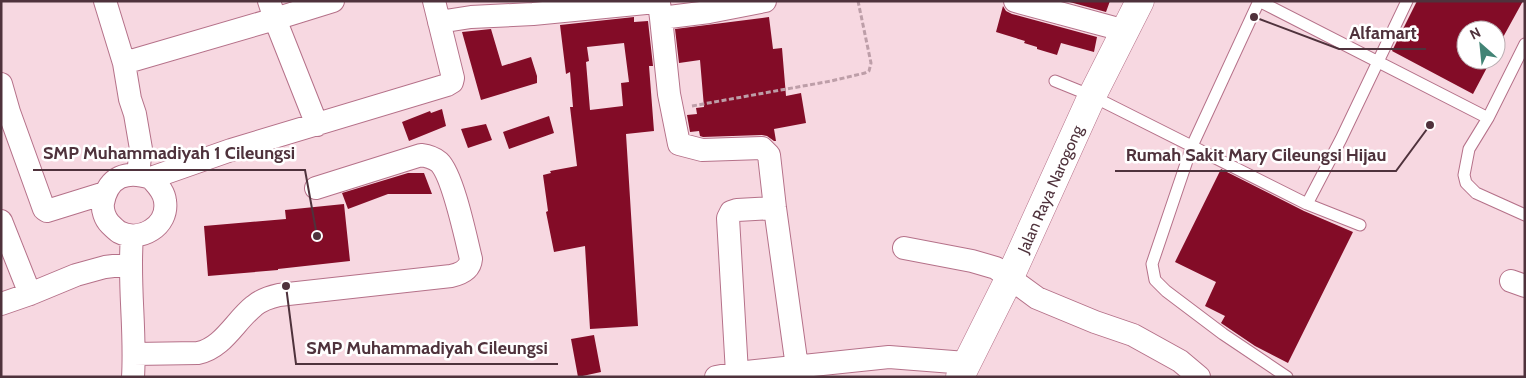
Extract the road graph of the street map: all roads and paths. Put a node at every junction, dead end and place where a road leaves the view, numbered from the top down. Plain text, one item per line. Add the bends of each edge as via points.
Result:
1 (106, 1) edge
2 (333, 1) edge
3 (765, 1) edge
4 (858, 1) edge
5 (1015, 1) edge
6 (1140, 1) edge
7 (1259, 1) edge
8 (1407, 1) edge
9 (637, 2) edge
10 (272, 10) edge
11 (437, 12) edge
12 (661, 18) junction
13 (1126, 31) junction
14 (1525, 44) edge
15 (1378, 61) junction
16 (124, 62) junction
17 (1055, 81) dead end
18 (1, 84) edge
19 (1092, 96) junction
20 (672, 110) junction
21 (1488, 118) junction
22 (317, 125) junction
23 (1192, 146) junction
24 (145, 176) junction
25 (316, 188) dead end
26 (105, 193) junction
27 (1307, 204) junction
28 (775, 208) junction
29 (1525, 215) edge
30 (1, 221) edge
31 (1360, 225) dead end
32 (132, 236) junction
33 (904, 248) dead end
34 (130, 264) junction
35 (1010, 277) junction
36 (30, 294) junction
37 (1, 304) edge
38 (134, 354) junction
39 (798, 366) junction
40 (963, 370) edge
41 (727, 375) edge
42 (133, 377) edge
43 (1200, 377) edge
44 (1287, 377) edge

1 - 16 street
2 - 10 street
3 - 12 street
4 - 20 path via 871,63 869,71
5 - 13 street
6 - 13 main road, Jalan Raya Narogong
7 - 15 lane
7 - 23 lane
8 - 15 lane
9 - 11 street via 533,14 472,17
9 - 12 street via 658,2
10 - 16 street
10 - 22 street
11 - 22 street via 452,82
12 - 20 street
13 - 19 main road, Jalan Raya Narogong
14 - 21 lane
15 - 21 lane
15 - 27 lane
16 - 24 street
17 - 19 lane
18 - 26 street via 44,209 47,211
19 - 23 lane
19 - 35 main road, Jalan Raya Narogong
20 - 28 street via 678,142 683,146 702,150 762,148 767,151
21 - 29 lane via 1469,149 1464,167 1466,183 1476,193
22 - 24 street
23 - 27 lane
23 - 44 lane via 1152,264 1155,280 1223,334
24 - 26 street via 124,175
24 - 32 street via 160,188 165,201 164,214 157,226 146,234
25 - 38 street via 421,155 434,159 442,166 453,189 470,264 461,273 451,276 265,298 208,351
26 - 32 street via 103,207 108,222 118,232
27 - 31 lane
28 - 39 street
28 - 41 street via 737,210 728,218
30 - 36 street
32 - 34 street
33 - 35 street via 972,261 996,268
34 - 36 street via 76,275
34 - 38 street
35 - 40 main road, Jalan Raya Narogong
35 - 43 street via 1037,298 1133,335 1180,361
36 - 37 street
38 - 42 street
39 - 40 street via 889,358
39 - 41 street

